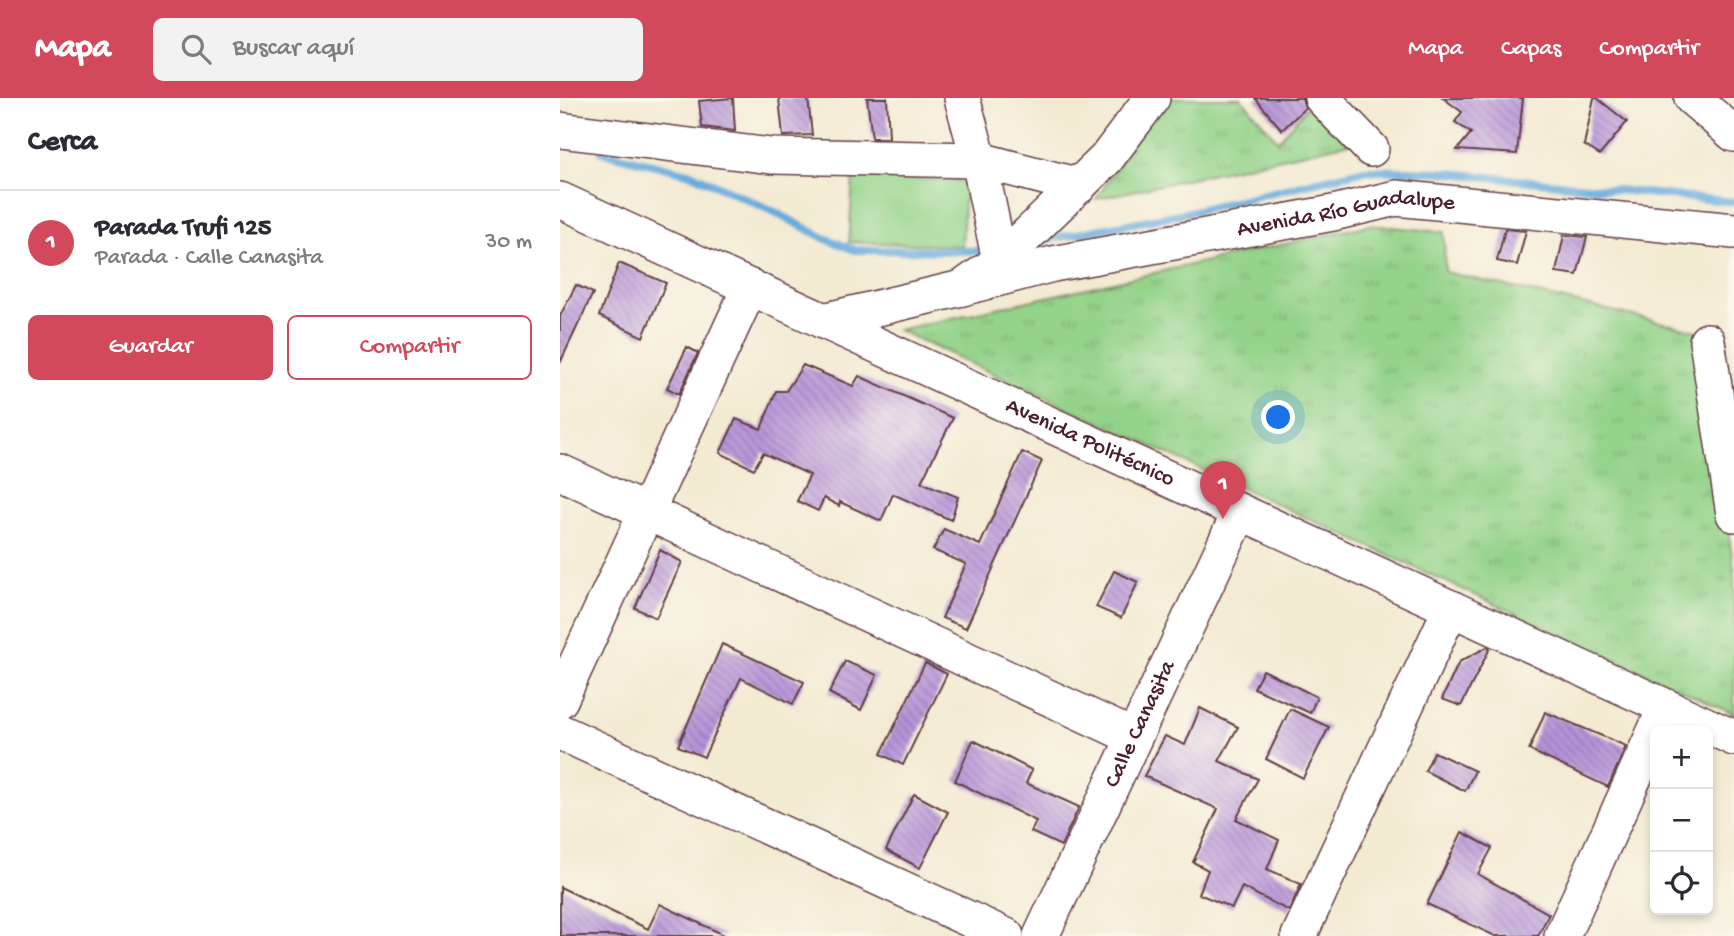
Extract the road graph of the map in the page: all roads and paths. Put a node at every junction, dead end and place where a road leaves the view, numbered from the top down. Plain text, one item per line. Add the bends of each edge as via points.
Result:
1 (962, 98) edge
2 (1152, 98) edge
3 (1322, 98) edge
4 (1692, 98) edge
5 (560, 130) edge
6 (1734, 134) edge
7 (1371, 149) dead end
8 (979, 160) junction
9 (1079, 186) junction
10 (560, 200) edge
11 (1734, 231) edge
12 (1000, 261) junction
13 (750, 288) junction
14 (962, 288) junction
15 (823, 321) junction
16 (1707, 341) dead end
17 (560, 472) edge
18 (646, 511) junction
19 (1240, 512) junction
20 (1734, 514) edge
21 (1451, 608) junction
22 (560, 700) edge
23 (1666, 707) junction
24 (560, 732) edge
25 (1134, 737) junction
26 (1734, 738) edge
27 (1006, 936) edge
28 (1041, 936) edge
29 (1299, 936) edge
30 (1562, 936) edge

1 - 8 street
2 - 9 street via 1106,159
3 - 7 street
4 - 6 street
5 - 8 street via 771,156
8 - 9 street
8 - 12 street
9 - 12 street
10 - 13 street, Avenida Politécnico
11 - 14 street, Avenida Río Guadalupe via 1396,198 1053,264
12 - 14 street
13 - 15 street, Avenida Politécnico
13 - 18 street
14 - 15 street, Avenida Río Guadalupe
15 - 19 street, Avenida Politécnico
16 - 20 street
17 - 18 street
18 - 22 street
18 - 25 street
19 - 21 street, Avenida Politécnico
19 - 25 street, Calle Canasita
21 - 23 street, Avenida Politécnico
21 - 29 street
23 - 26 street, Avenida Politécnico
23 - 30 street
24 - 27 street
25 - 28 street, Calle Canasita

